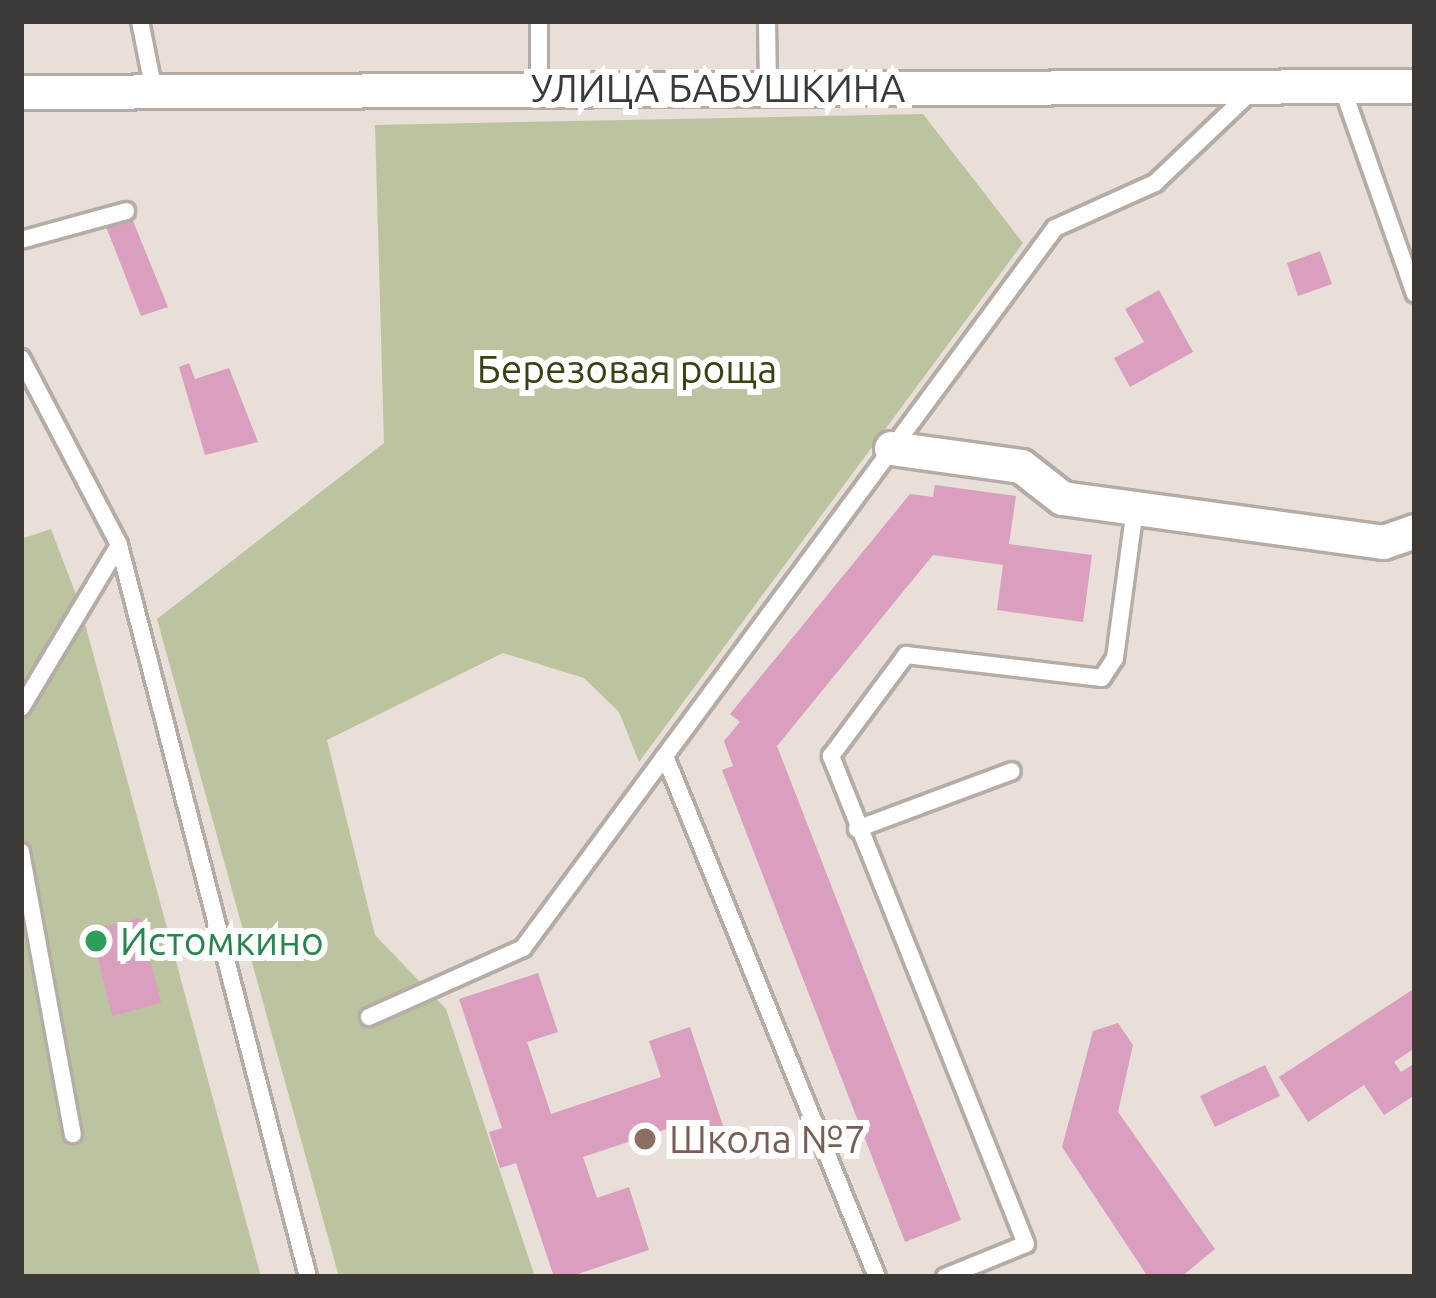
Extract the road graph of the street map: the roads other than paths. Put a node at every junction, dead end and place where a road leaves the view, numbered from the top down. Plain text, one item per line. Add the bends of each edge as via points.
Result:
1 (140, 21) edge
2 (539, 21) edge
3 (767, 21) edge
4 (1415, 86) edge
5 (768, 87) junction
6 (1256, 87) junction
7 (1342, 87) junction
8 (539, 88) junction
9 (154, 91) junction
10 (21, 92) edge
11 (127, 211) dead end
12 (21, 240) edge
13 (1415, 294) edge
14 (21, 358) edge
15 (891, 448) junction
16 (1136, 508) junction
17 (1415, 531) edge
18 (119, 545) junction
19 (21, 708) edge
20 (664, 756) junction
21 (1012, 771) dead end
22 (857, 830) junction
23 (21, 851) edge
24 (369, 1017) dead end
25 (73, 1134) dead end
26 (308, 1277) edge
27 (877, 1277) edge
28 (945, 1277) edge

1 - 9 lane
2 - 8 lane
3 - 5 lane
4 - 7 street, УЛИЦА БАБУШКИНА
5 - 6 street, УЛИЦА БАБУШКИНА
5 - 8 street, УЛИЦА БАБУШКИНА
6 - 7 street, УЛИЦА БАБУШКИНА
6 - 15 lane via 1155,183 1054,228
7 - 13 lane
8 - 9 street, УЛИЦА БАБУШКИНА
9 - 10 street, УЛИЦА БАБУШКИНА
11 - 12 lane
14 - 18 lane
15 - 16 street via 1021,466 1054,496
15 - 20 lane
16 - 17 street via 1383,542
16 - 22 lane via 1111,670 1091,678 906,655 831,755
18 - 19 lane
18 - 26 lane
20 - 24 lane via 523,948
20 - 27 lane
21 - 22 lane
22 - 28 lane via 1026,1244
23 - 25 lane

